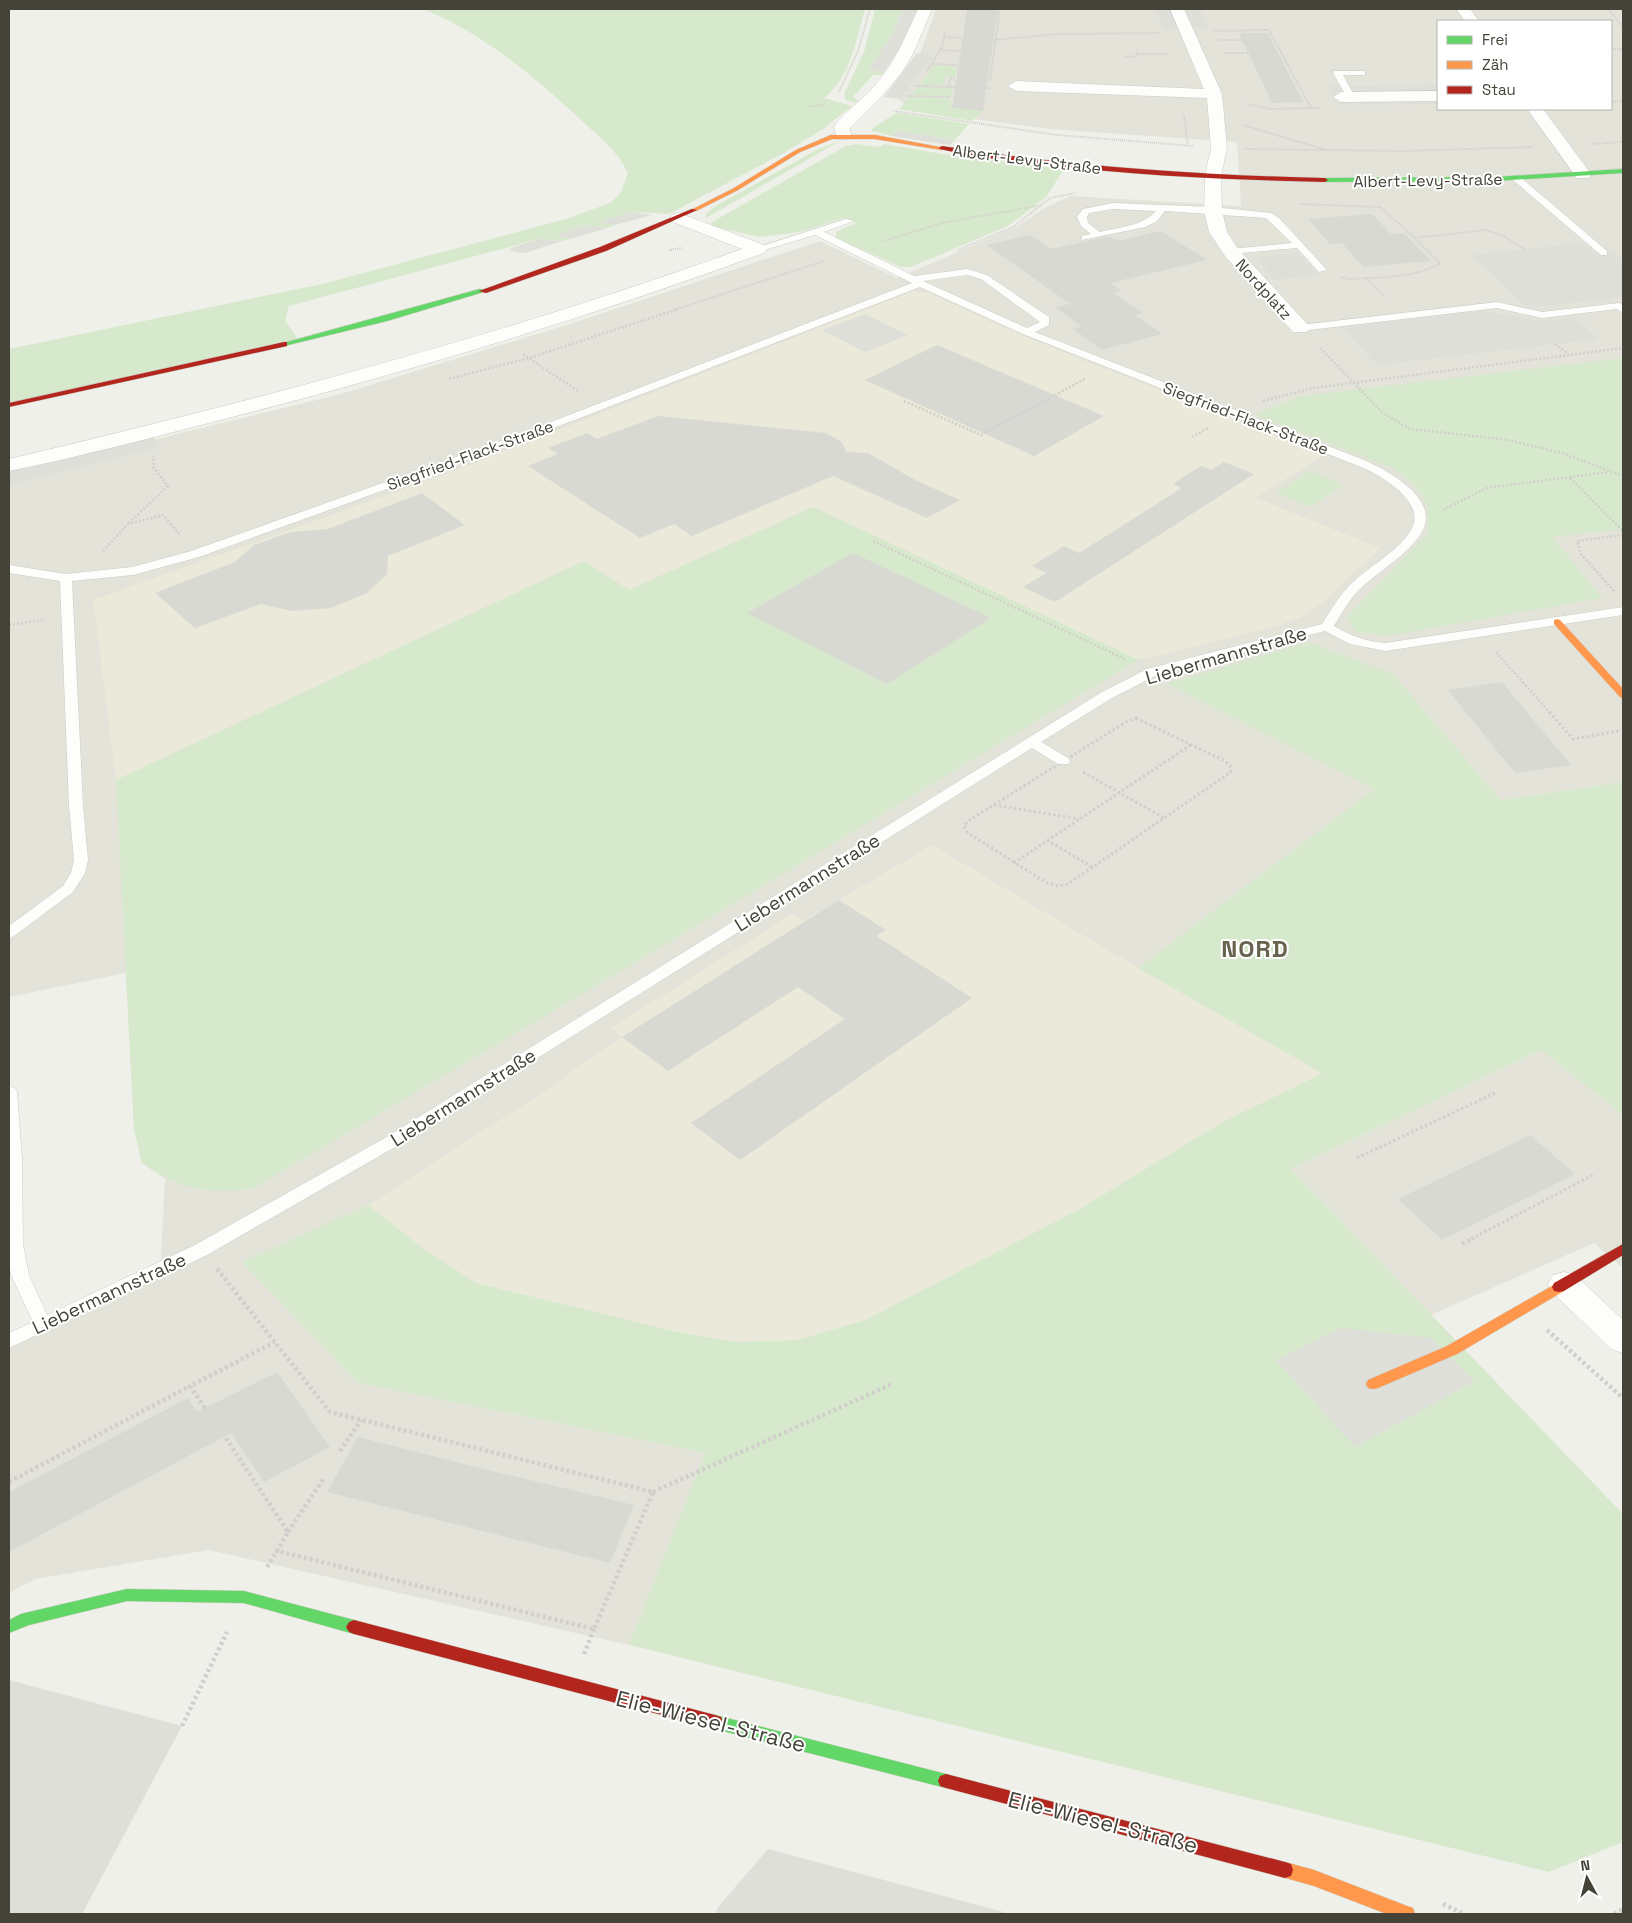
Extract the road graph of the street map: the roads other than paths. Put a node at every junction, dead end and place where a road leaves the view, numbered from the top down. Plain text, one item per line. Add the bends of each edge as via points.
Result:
1 (925, 9) edge
2 (1177, 9) edge
3 (1462, 9) edge
4 (1471, 20) edge
5 (1362, 73) dead end
6 (1016, 86) dead end
7 (1214, 94) junction
8 (1437, 96) edge
9 (1346, 97) joint
10 (1536, 110) edge
11 (843, 136) junction
12 (1623, 171) edge
13 (1583, 174) junction
14 (1213, 176) junction
15 (1516, 178) junction
16 (1163, 208) junction
17 (1213, 210) junction
18 (679, 218) junction
19 (849, 221) dead end
20 (816, 232) junction
21 (1098, 235) junction
22 (1085, 238) dead end
23 (1299, 245) junction
24 (758, 250) junction
25 (1231, 252) junction
26 (1604, 253) dead end
27 (1322, 270) road end
28 (917, 281) junction
29 (1623, 310) edge
30 (1300, 328) joint
31 (1027, 332) junction
32 (9, 405) edge
33 (9, 465) edge
34 (9, 569) edge
35 (72, 578) junction
36 (1623, 611) edge
37 (1557, 622) junction
38 (1328, 627) junction
39 (1623, 695) edge
40 (1031, 742) junction
41 (1067, 763) road end
42 (9, 932) edge
43 (9, 1092) edge
44 (1623, 1249) edge
45 (1564, 1284) junction
46 (43, 1325) junction
47 (1623, 1340) edge
48 (9, 1341) edge
49 (1374, 1384) dead end
50 (9, 1627) edge
51 (1407, 1914) edge

1 - 11 street via 906,54 878,92 842,127
2 - 7 street
3 - 4 street
5 - 9 lane via 1337,73
6 - 7 street
7 - 14 street via 1219,148
8 - 9 street
10 - 13 street
11 - 14 street, Albert-Levy-Straße via 1070,165
11 - 18 street via 822,139
12 - 13 street, Albert-Levy-Straße
13 - 15 street, Albert-Levy-Straße
14 - 15 street, Albert-Levy-Straße via 1317,181
14 - 17 street, Nordplatz
15 - 26 lane
16 - 17 lane
16 - 21 lane via 1153,220 1142,225
16 - 21 lane via 1113,206 1086,212 1082,217 1084,224
17 - 23 lane via 1268,215
17 - 25 street, Nordplatz via 1218,232
18 - 24 street
18 - 32 street via 578,259 447,302 102,387
19 - 20 lane
20 - 24 lane
20 - 28 lane, Siegfried-Flack-Straße
21 - 22 lane
23 - 25 lane
23 - 27 lane
24 - 33 street via 499,337 196,421
25 - 30 street, Nordplatz
28 - 31 lane, Siegfried-Flack-Straße
28 - 31 lane via 967,272 984,277 1045,319 1045,323
28 - 35 lane, Siegfried-Flack-Straße via 525,436 195,554 133,571
29 - 30 lane via 1619,306 1542,314 1498,305
31 - 38 lane, Siegfried-Flack-Straße via 1382,472 1410,494 1418,510 1419,525 1413,538 1355,587 1339,606
34 - 35 lane, Siegfried-Flack-Straße
35 - 42 lane via 69,616 81,860 78,873 68,889
36 - 37 lane
37 - 38 lane, Liebermannstraße via 1386,647 1362,645 1345,639
37 - 39 street
38 - 40 lane, Liebermannstraße via 1152,672
40 - 41 lane
40 - 46 lane, Liebermannstraße via 396,1139 201,1250
43 - 46 lane via 14,1159 14,1245 20,1275
44 - 45 street
45 - 47 street
45 - 49 street via 1452,1350
46 - 48 lane, Liebermannstraße
50 - 51 street, Elie-Wiesel-Straße via 26,1619 127,1595 244,1597 1249,1859 1314,1878

